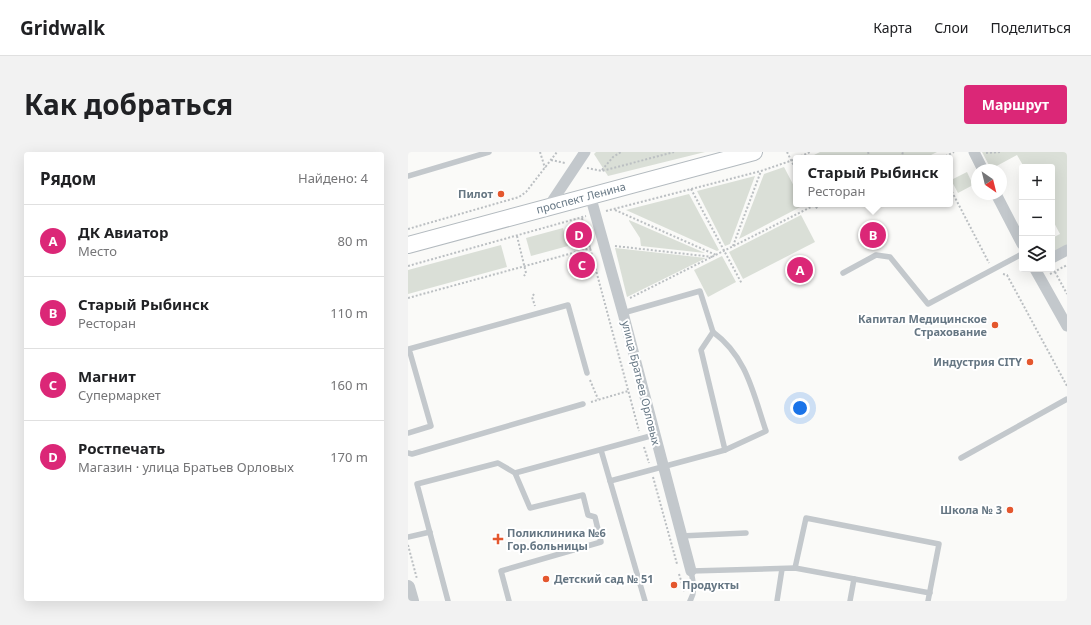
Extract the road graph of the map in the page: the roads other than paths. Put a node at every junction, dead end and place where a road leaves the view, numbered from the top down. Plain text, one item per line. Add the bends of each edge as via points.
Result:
1 (488, 152) edge
2 (585, 152) edge
3 (754, 152) edge
4 (974, 152) edge
5 (980, 164) edge
6 (408, 176) edge
7 (590, 196) junction
8 (999, 200) edge
9 (549, 206) junction
10 (1019, 238) edge
11 (408, 245) edge
12 (1067, 250) edge
13 (1019, 256) edge
14 (1055, 256) edge
15 (843, 273) dead end
16 (1038, 274) edge
17 (622, 308) junction
18 (1067, 326) edge
19 (713, 332) junction
20 (587, 373) road end
21 (1067, 399) edge
22 (584, 404) road end
23 (408, 433) edge
24 (654, 435) junction
25 (601, 450) junction
26 (725, 450) junction
27 (408, 453) edge
28 (961, 458) dead end
29 (662, 468) junction
30 (515, 473) junction
31 (610, 481) junction
32 (430, 532) junction
33 (746, 533) dead end
34 (681, 536) junction
35 (408, 537) edge
36 (795, 568) junction
37 (782, 569) junction
38 (691, 571) junction
39 (854, 579) junction
40 (413, 583) edge
41 (930, 593) junction
42 (412, 601) edge
43 (448, 601) edge
44 (509, 601) edge
45 (646, 601) edge
46 (690, 601) edge
47 (777, 601) edge
48 (850, 601) edge
49 (928, 601) edge

1 - 6 lane
2 - 9 street
3 - 7 main road, проспект Ленина
4 - 5 street
7 - 9 main road, проспект Ленина
7 - 17 street, улица Братьев Орловых
8 - 10 street
9 - 11 main road, проспект Ленина
12 - 14 street
13 - 15 lane via 928,304 890,257 876,255
16 - 18 street
17 - 19 lane via 700,291
17 - 24 street, улица Братьев Орловых
19 - 26 lane via 701,350
19 - 26 lane via 726,342 741,362 766,431
20 - 23 lane via 568,305 409,349 431,426
21 - 28 lane
22 - 27 lane via 412,454
24 - 25 lane
24 - 29 street, улица Братьев Орловых
25 - 30 lane
25 - 31 lane
26 - 29 lane
29 - 31 lane
29 - 34 street, улица Братьев Орловых
30 - 32 lane via 498,463 417,484
30 - 44 lane via 530,508 583,495 588,515 595,518 601,542 501,571
31 - 45 lane
32 - 35 lane
32 - 43 lane
33 - 34 lane
34 - 38 street, улица Братьев Орловых
36 - 37 lane
36 - 39 lane
36 - 41 lane via 806,518 939,544
37 - 38 lane
37 - 47 lane
38 - 46 lane via 694,585
39 - 41 lane
39 - 48 lane
40 - 42 street
41 - 49 lane

